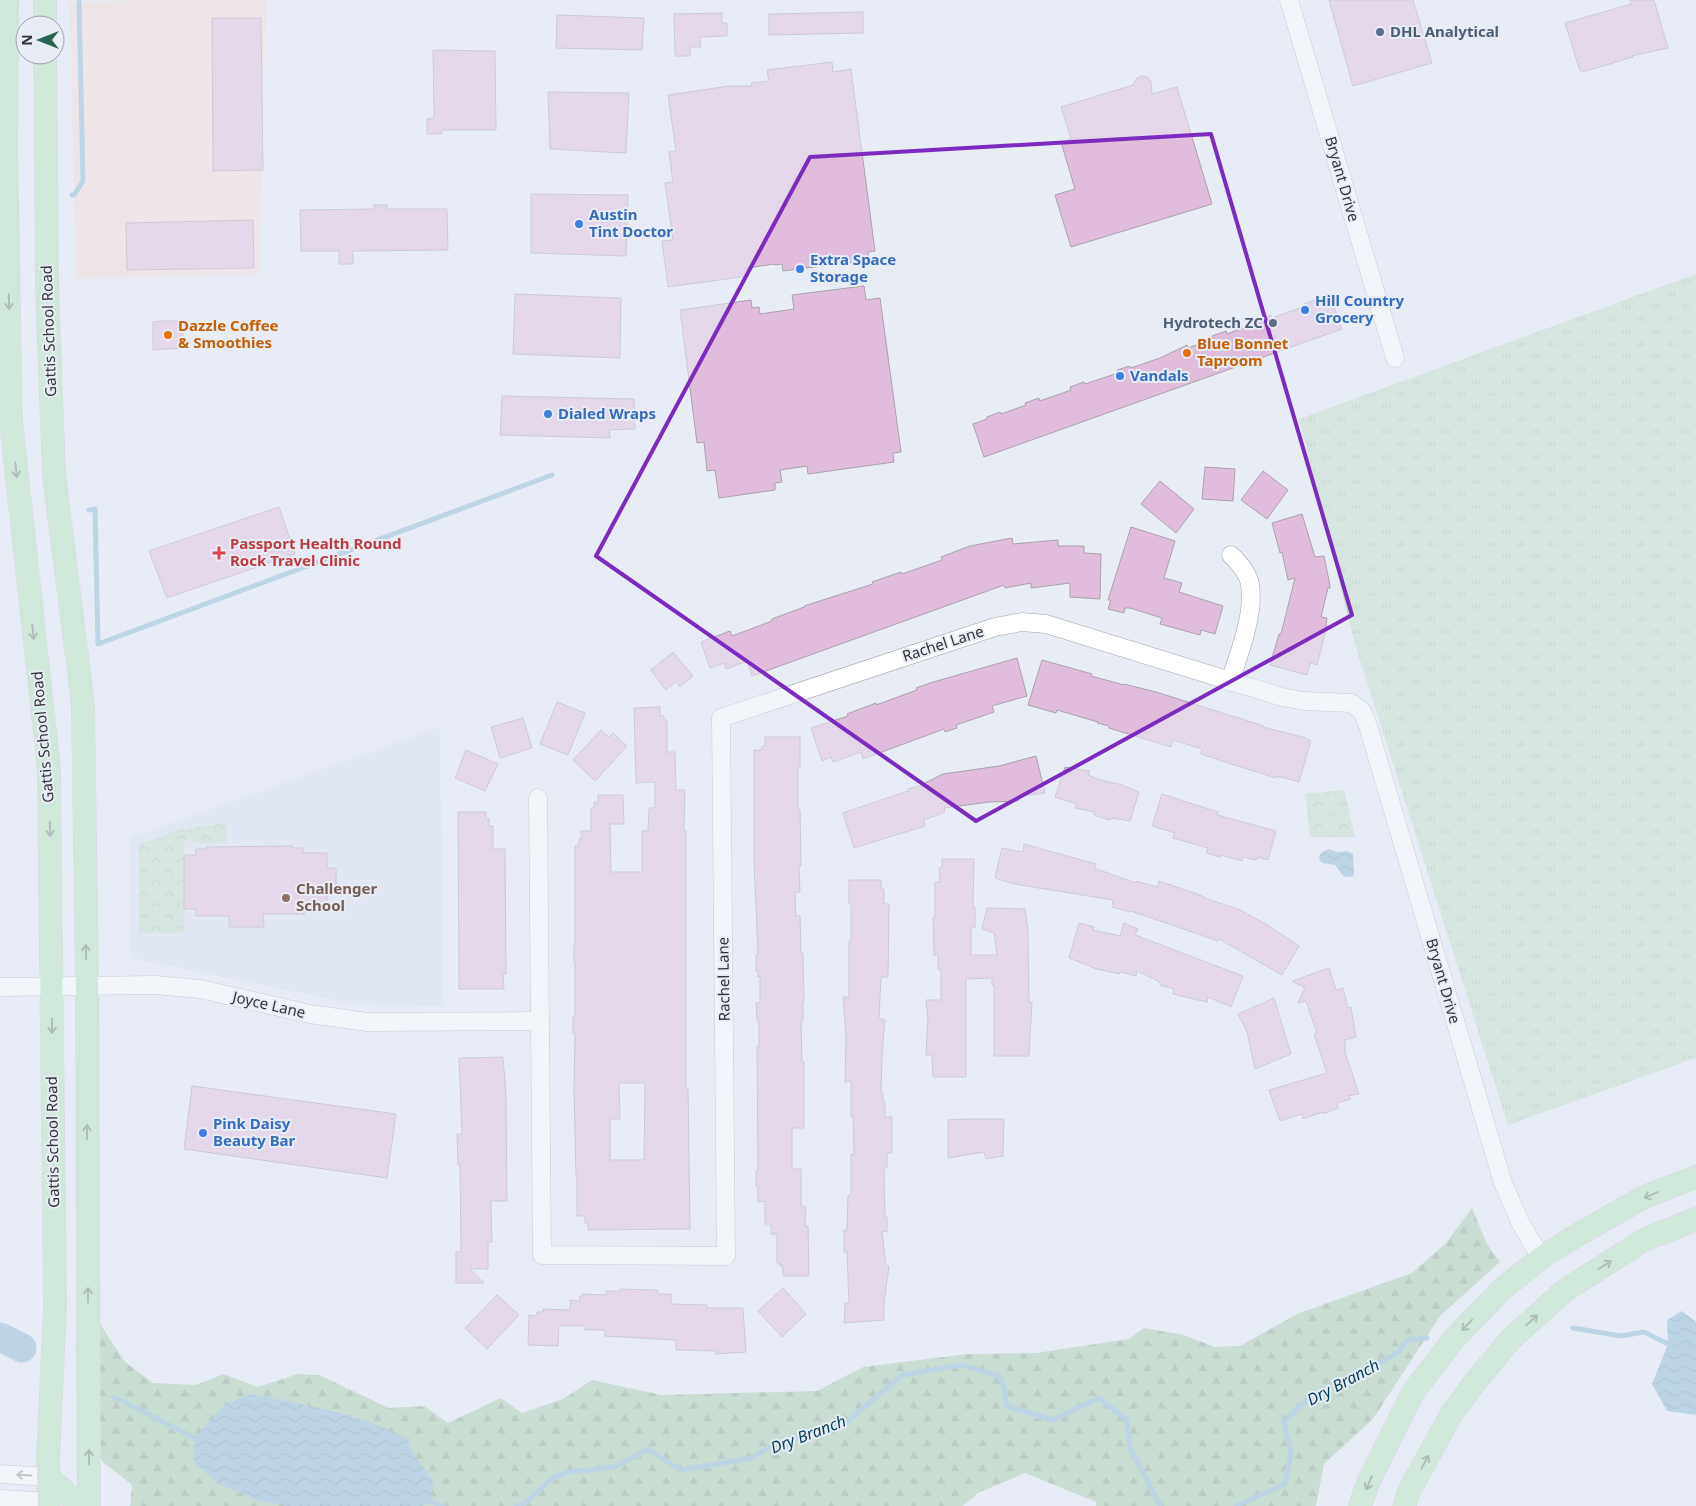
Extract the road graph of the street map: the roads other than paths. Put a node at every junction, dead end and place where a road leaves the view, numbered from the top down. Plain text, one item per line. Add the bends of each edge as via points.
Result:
1 (8, 0) edge
2 (44, 0) edge
3 (1289, 0) edge
4 (45, 15) edge
5 (45, 65) edge
6 (1395, 358) dead end
7 (1231, 556) dead end
8 (1230, 682) junction
9 (1352, 703) joint
10 (538, 798) dead end
11 (87, 986) junction
12 (0, 987) edge
13 (51, 987) junction
14 (539, 1021) junction
15 (1696, 1177) edge
16 (1696, 1219) edge
17 (1541, 1258) junction
18 (0, 1474) edge
19 (48, 1477) junction
20 (0, 1499) edge
21 (49, 1504) edge
22 (76, 1506) edge
23 (89, 1506) edge
24 (1360, 1506) edge
25 (1404, 1506) edge

1 -> 13 main road, Gattis School Road via 6,150 11,422 49,769
2 - 4 main road
3 - 6 street, Bryant Drive
11 -> 5 main road, Gattis School Road via 83,704 54,475 47,286
7 - 8 street via 1240,564 1250,582 1250,602
8 - 9 street, Rachel Lane via 1304,701
8 - 14 street, Rachel Lane via 1046,624 1022,622 996,627 721,718 726,1256 542,1255
9 - 17 street, Bryant Drive via 1362,711 1368,726 1503,1183
10 - 14 street, Rachel Lane
11 - 13 street, Joyce Lane
11 - 14 street, Joyce Lane via 200,988 310,1014 367,1022
23 -> 11 main road, Gattis School Road
12 - 13 street, Joyce Lane
13 -> 19 main road, Gattis School Road via 55,1307
15 -> 17 main road via 1644,1197
25 -> 16 main road via 1452,1413 1511,1339 1564,1291 1644,1240
17 -> 24 main road via 1501,1290 1454,1339 1413,1392
19 -> 18 street
19 - 21 main road, Gattis School Road
19 - 22 main road via 75,1501
20 - 21 street

